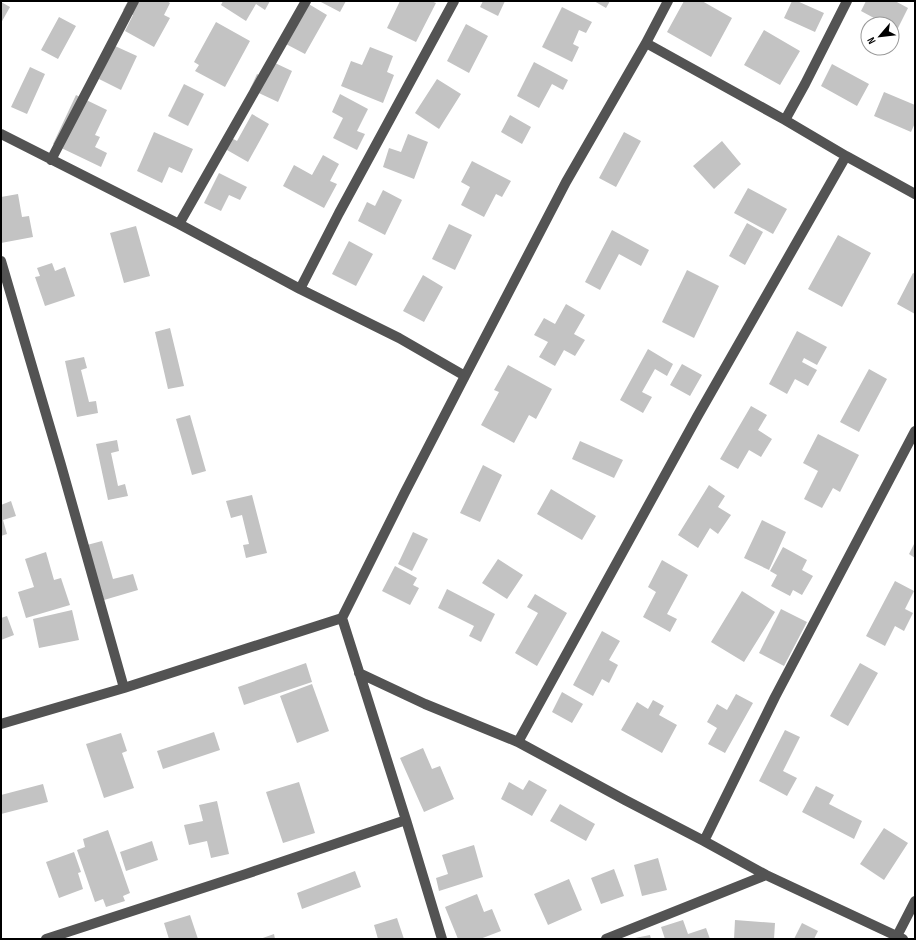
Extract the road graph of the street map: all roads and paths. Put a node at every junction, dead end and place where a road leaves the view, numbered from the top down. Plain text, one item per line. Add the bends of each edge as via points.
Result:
1 (134, 1) edge
2 (306, 1) edge
3 (454, 1) edge
4 (668, 1) edge
5 (847, 1) edge
6 (646, 43) junction
7 (785, 120) junction
8 (1, 134) edge
9 (846, 156) junction
10 (50, 160) junction
11 (915, 194) edge
12 (179, 224) junction
13 (1, 261) edge
14 (300, 289) junction
15 (465, 376) junction
16 (915, 432) edge
17 (342, 618) junction
18 (359, 673) junction
19 (124, 688) junction
20 (1, 724) edge
21 (518, 742) junction
22 (406, 820) junction
23 (704, 841) junction
24 (766, 875) junction
25 (915, 901) edge
26 (900, 938) edge
27 (46, 939) edge
28 (442, 939) edge
29 (606, 939) edge

1 - 10 street
2 - 12 street
3 - 14 street via 338,212
4 - 6 street
5 - 7 street
6 - 7 street
6 - 15 street via 566,182
7 - 9 street
8 - 10 street
9 - 11 street
9 - 21 street via 697,417
10 - 12 street
12 - 14 street
13 - 19 street
14 - 15 street via 399,338
15 - 17 street
16 - 23 street via 775,697
17 - 18 street
17 - 19 street
18 - 21 street via 425,704
18 - 22 street
19 - 20 street
21 - 23 street
22 - 27 street
22 - 28 street
23 - 24 street
24 - 26 street
24 - 29 street
25 - 26 street

